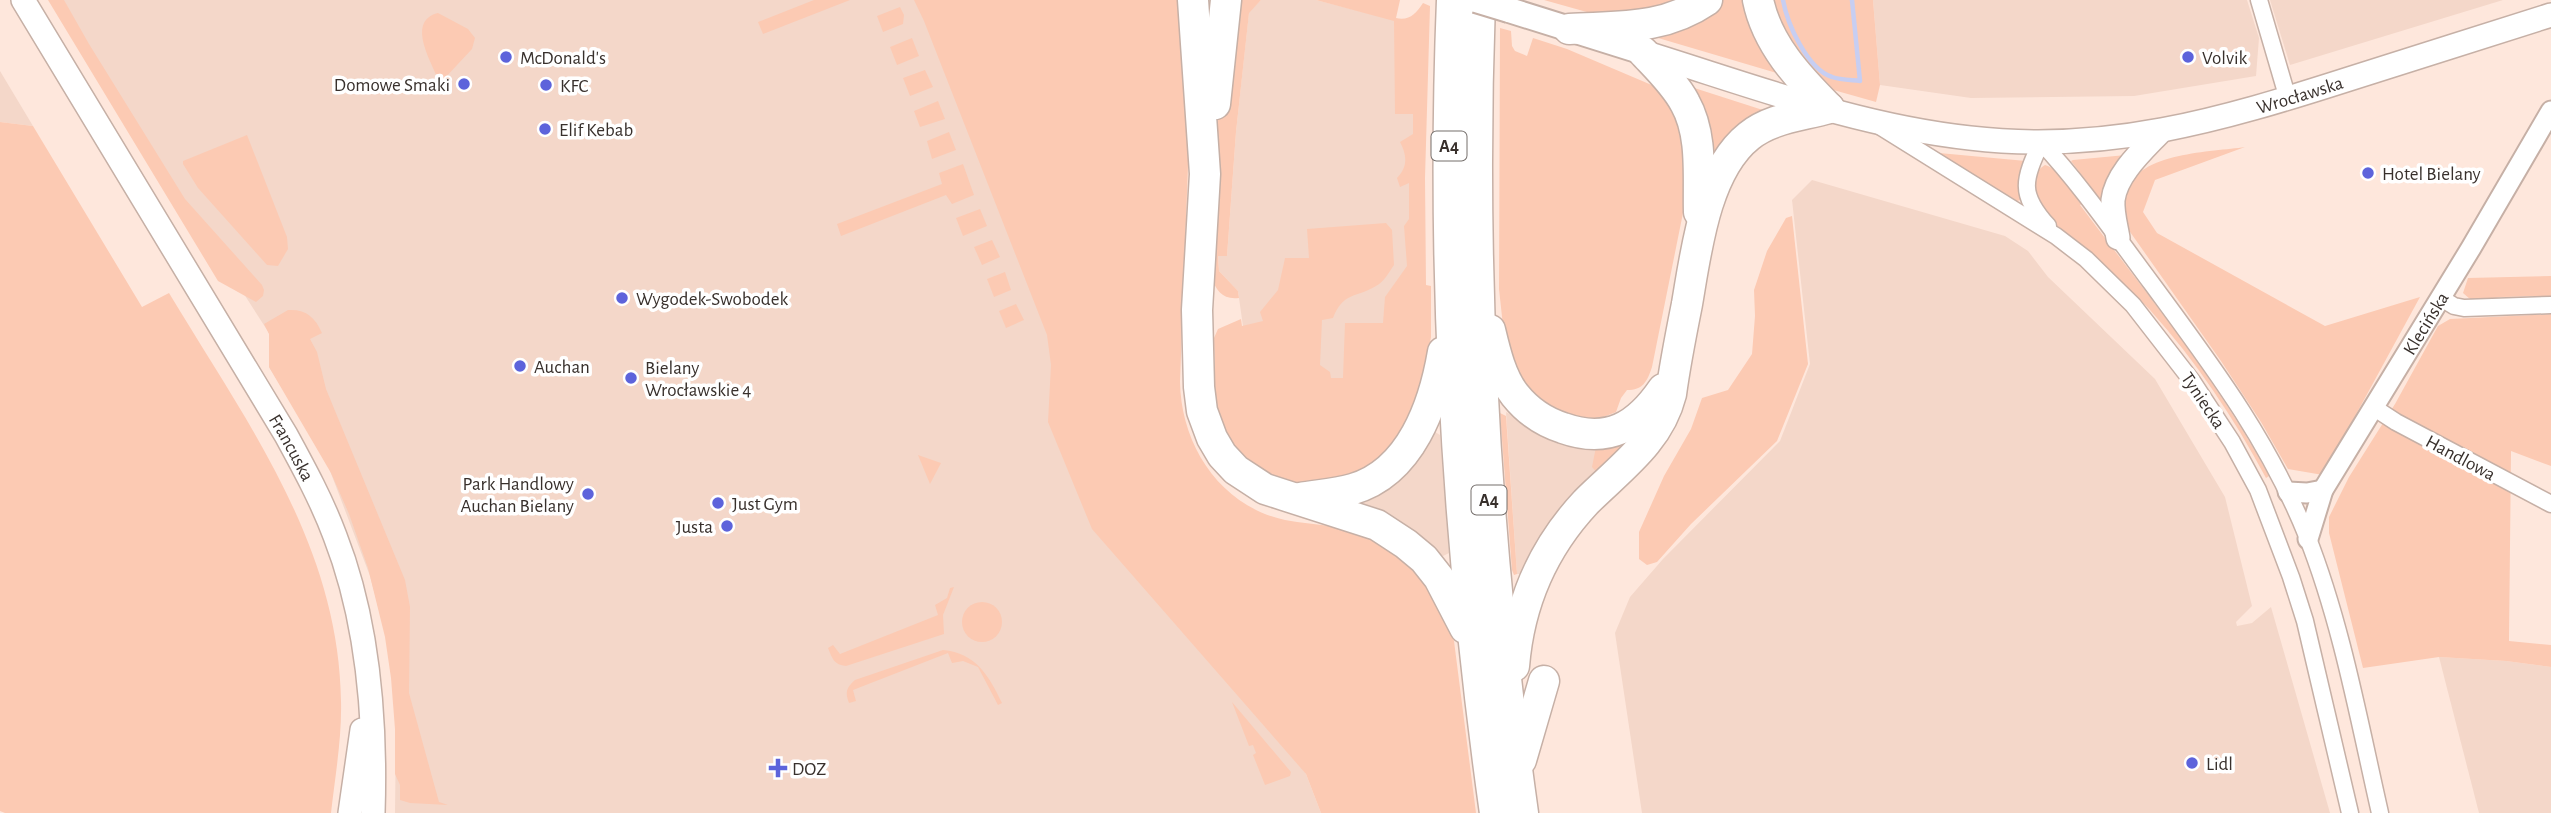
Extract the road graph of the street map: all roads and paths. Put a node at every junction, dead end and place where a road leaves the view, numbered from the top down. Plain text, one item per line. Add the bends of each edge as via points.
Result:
1 (23, 0) edge
2 (1193, 0) edge
3 (1226, 0) edge
4 (1452, 0) edge
5 (1478, 0) edge
6 (1707, 0) edge
7 (1758, 0) edge
8 (2259, 0) edge
9 (2551, 15) edge
10 (1569, 29) junction
11 (1643, 51) junction
12 (2288, 99) junction
13 (1829, 108) junction
14 (2551, 111) edge
15 (1870, 120) junction
16 (2160, 132) junction
17 (2041, 142) junction
18 (1205, 174) junction
19 (1699, 236) junction
20 (2056, 236) junction
21 (2118, 238) junction
22 (1478, 266) junction
23 (1450, 292) junction
24 (2441, 298) junction
25 (2551, 305) edge
26 (1676, 364) junction
27 (2373, 407) junction
28 (2323, 490) junction
29 (2288, 492) junction
30 (1296, 498) junction
31 (2551, 503) edge
32 (2308, 538) junction
33 (1474, 651) junction
34 (1544, 681) dead end
35 (369, 693) junction
36 (1512, 733) junction
37 (1518, 774) junction
38 (350, 813) edge
39 (373, 813) edge
40 (1495, 813) edge
41 (1523, 813) edge
42 (2350, 813) edge
43 (2381, 813) edge

1 - 35 main road, Francuska via 286,435 322,504 358,615
2 - 18 highway
3 - 18 highway
4 - 23 highway, А4
5 - 10 main road, bridge
5 - 22 highway, A4
6 - 10 highway via 1659,22
7 - 13 highway via 1775,46
8 - 12 street
9 - 12 main road, Wrocławska
10 - 11 main road
11 - 13 main road, Wrocławska
11 - 19 highway via 1693,119 1698,147
12 - 16 main road, Wrocławska
13 - 15 main road, Wrocławska
13 - 19 highway via 1771,123 1741,143 1722,171
14 - 24 street, Klecińska
15 - 17 main road, Wrocławska via 1970,138
15 - 20 street, Tyniecka
16 - 17 main road, Wrocławska
16 - 21 main road via 2118,185 2113,199
17 - 20 street via 2028,175 2028,200
17 - 21 street, Tyniecka
18 - 30 highway via 1197,310 1202,411 1212,438 1236,470 1265,489
19 - 26 highway
20 - 42 street, Tyniecka via 2109,280 2153,328 2232,442 2258,490 2305,621
21 - 29 street, Tyniecka via 2235,398
22 - 26 highway via 1490,330 1508,383 1527,408 1554,426 1584,435 1621,429 1662,392
22 - 36 highway, A4 via 1486,464
23 - 30 highway via 1431,402 1401,457 1354,489
23 - 33 highway, А4
24 - 25 street via 2464,308
24 - 27 street, Klecińska
26 - 36 highway via 1669,399 1654,431 1566,525 1534,579 1515,657
27 - 28 street, Klecińska
27 - 31 street, Handlowa
28 - 29 street
28 - 32 street, Klecińska
29 - 32 street, Tyniecka
30 - 33 highway via 1377,525 1424,559 1451,598
32 - 43 street, Tyniecka via 2334,621
33 - 40 highway
34 - 37 highway
35 - 38 main road
35 - 39 main road via 374,729
36 - 37 highway, A4
37 - 41 highway, A4

